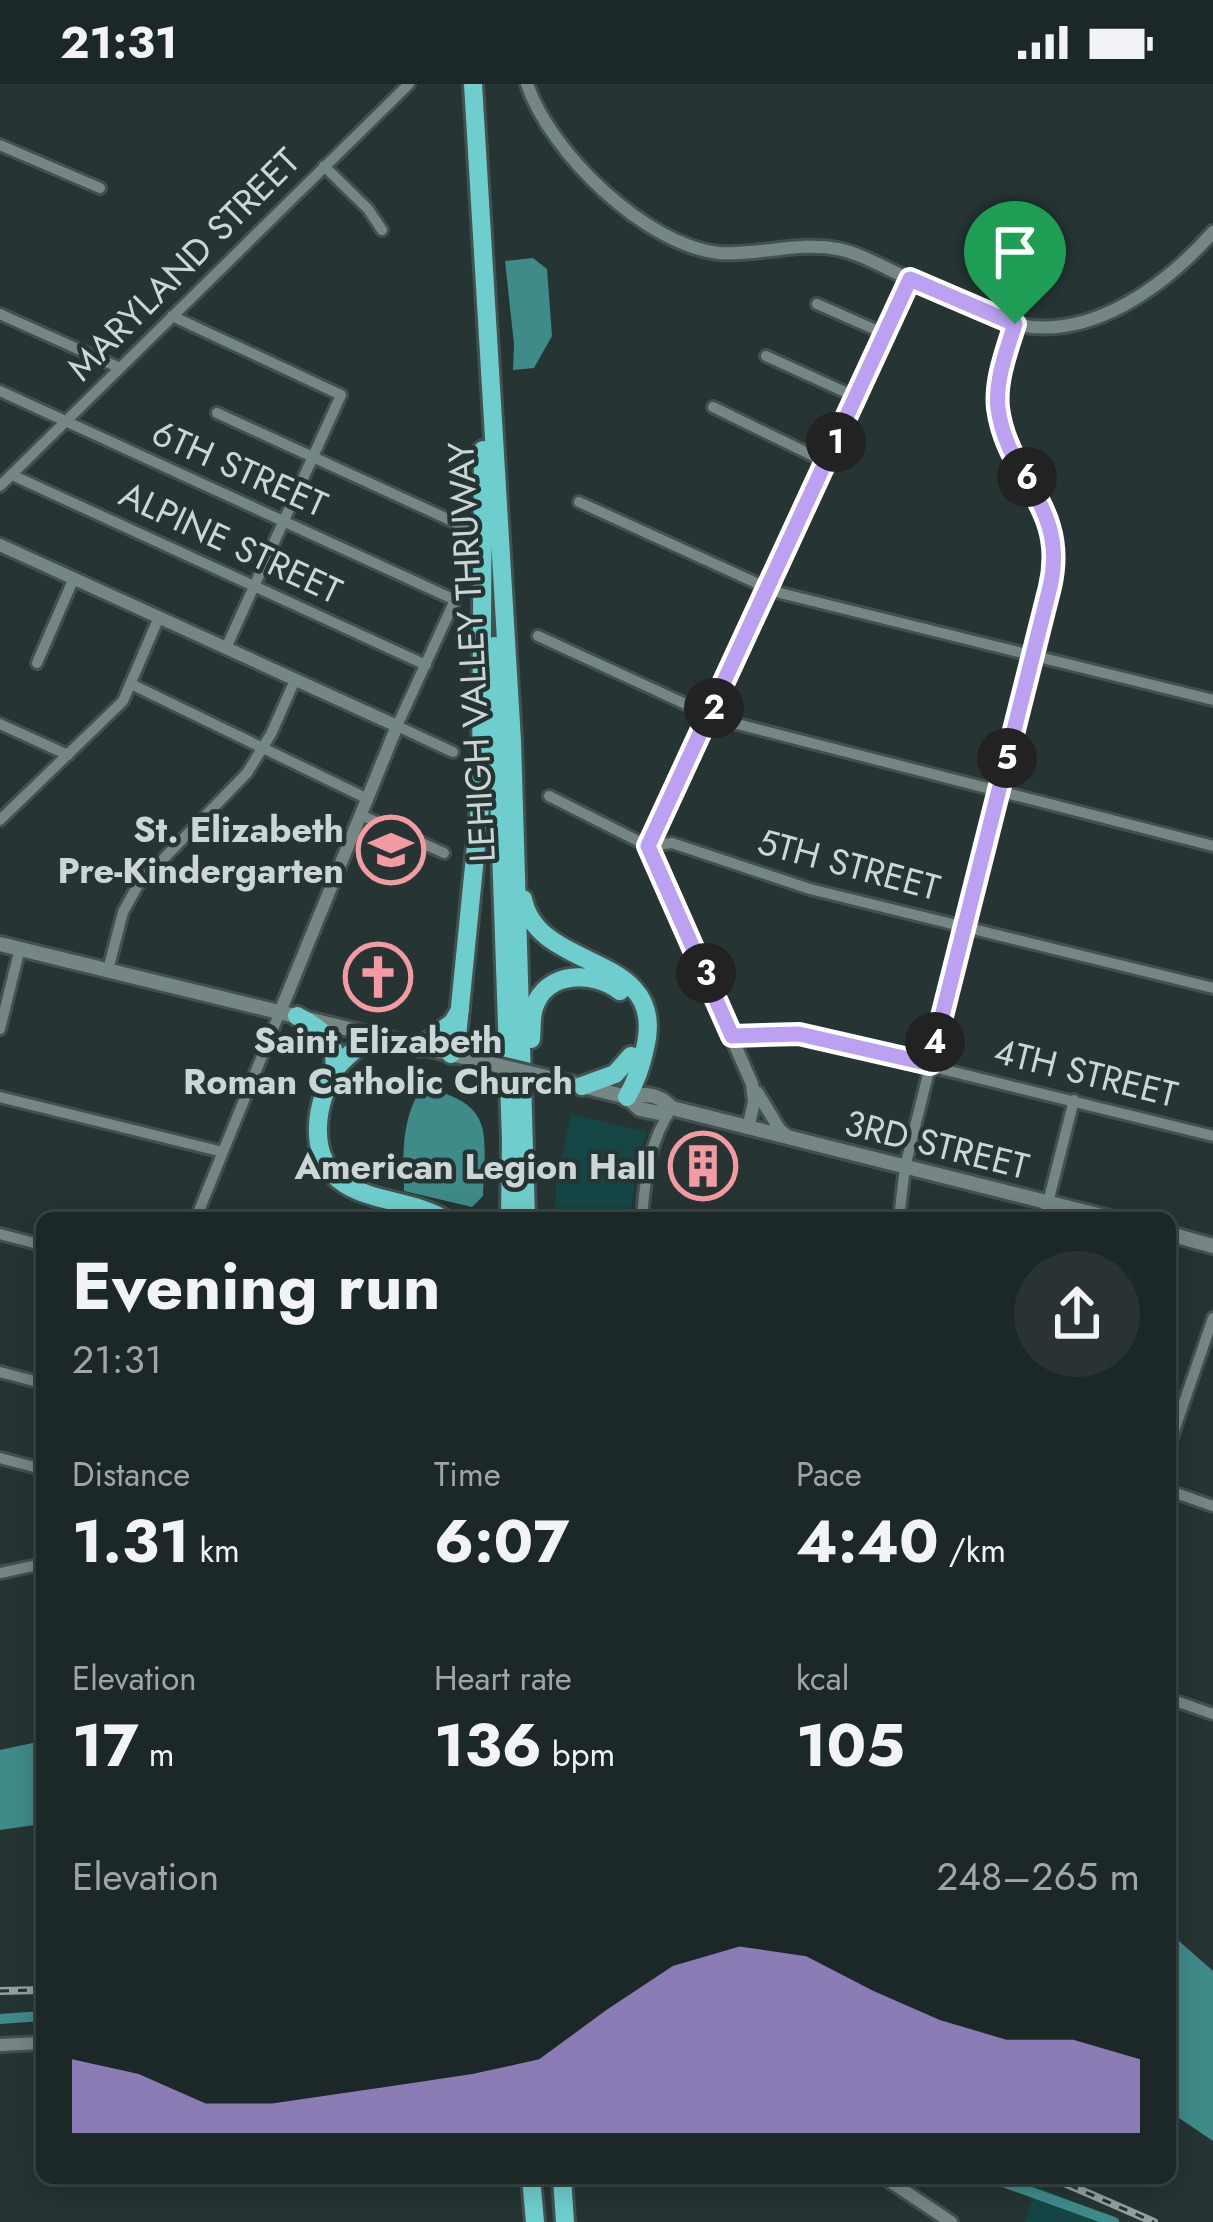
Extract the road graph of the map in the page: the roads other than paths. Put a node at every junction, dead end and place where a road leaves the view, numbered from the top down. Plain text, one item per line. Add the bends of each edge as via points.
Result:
1 (409, 84) edge
2 (460, 84) edge
3 (473, 84) edge
4 (527, 84) edge
5 (4, 147) edge
6 (0, 165) edge
7 (324, 166) junction
8 (100, 188) dead end
9 (382, 230) dead end
10 (1213, 232) edge
11 (910, 279) junction
12 (817, 304) dead end
13 (0, 314) edge
14 (172, 316) junction
15 (1015, 324) junction
16 (885, 334) junction
17 (766, 356) dead end
18 (120, 368) junction
19 (0, 392) edge
20 (856, 397) junction
21 (713, 407) dead end
22 (217, 413) dead end
23 (66, 422) junction
24 (483, 450) junction
25 (315, 458) junction
26 (826, 462) junction
27 (12, 475) junction
28 (0, 486) edge
29 (579, 502) dead end
30 (284, 521) junction
31 (463, 526) dead end
32 (0, 545) edge
33 (74, 578) junction
34 (254, 586) junction
35 (768, 589) junction
36 (159, 617) junction
37 (538, 636) dead end
38 (226, 648) junction
39 (1033, 655) junction
40 (37, 663) dead end
41 (426, 665) junction
42 (295, 680) junction
43 (130, 684) junction
44 (1213, 700) edge
45 (710, 716) junction
46 (1, 725) edge
47 (398, 726) junction
48 (512, 741) junction
49 (262, 750) junction
50 (453, 752) dead end
51 (68, 755) junction
52 (999, 791) junction
53 (549, 796) dead end
54 (368, 799) junction
55 (361, 815) junction
56 (0, 820) edge
57 (1213, 845) edge
58 (648, 846) junction
59 (444, 853) dead end
60 (965, 927) junction
61 (0, 944) edge
62 (20, 948) junction
63 (107, 970) junction
64 (1213, 988) edge
65 (460, 1010) junction
66 (289, 1014) junction
67 (0, 1029) edge
68 (373, 1035) junction
69 (732, 1036) junction
70 (421, 1047) junction
71 (451, 1054) junction
72 (631, 1056) junction
73 (930, 1064) junction
74 (333, 1076) junction
75 (752, 1084) junction
76 (581, 1086) junction
77 (0, 1097) edge
78 (627, 1097) junction
79 (1075, 1100) junction
80 (672, 1108) junction
81 (748, 1128) junction
82 (1213, 1136) edge
83 (791, 1139) junction
84 (224, 1152) junction
85 (524, 1152) junction
86 (905, 1167) junction
87 (1047, 1210) edge
88 (199, 1212) edge
89 (430, 1212) edge
90 (510, 1212) edge
91 (526, 1212) edge
92 (643, 1212) edge
93 (900, 1212) edge
94 (0, 1234) edge
95 (1176, 1236) edge
96 (36, 1243) edge
97 (1213, 1246) edge
98 (1213, 1318) edge
99 (0, 1372) edge
100 (36, 1381) edge
101 (1176, 1426) edge
102 (0, 1458) edge
103 (36, 1467) edge
104 (1176, 1493) edge
105 (1213, 1506) edge
106 (36, 1565) edge
107 (0, 1573) edge
108 (1176, 1701) edge
109 (1213, 1714) edge
110 (36, 2043) edge
111 (0, 2045) edge
112 (532, 2184) edge
113 (562, 2184) edge
114 (894, 2184) edge
115 (535, 2222) edge
116 (565, 2222) edge
117 (951, 2222) edge

1 - 7 street, MARYLAND STREET
2 - 24 highway, LEHIGH VALLEY THRUWAY
3 - 48 highway, LEHIGH VALLEY THRUWAY
4 - 11 street via 574,164 688,246 726,253 838,249
5 - 6 street
5 - 8 street
7 - 9 street
7 - 14 street, MARYLAND STREET
10 - 15 street via 1184,264 1113,311 1060,328
11 - 15 street
11 - 16 street
12 - 16 street
13 - 18 street
14 - 18 street, MARYLAND STREET
14 - 25 street via 340,394
15 - 39 street via 998,410 1048,516 1054,548
16 - 20 street
17 - 20 street
18 - 23 street, MARYLAND STREET
19 - 23 street, 6TH STREET
20 - 26 street
21 - 26 street
22 - 25 street
23 - 27 street, MARYLAND STREET
23 - 30 street, 6TH STREET
24 - 65 highway via 481,796
24 - 90 highway, LEHIGH VALLEY THRUWAY
25 - 30 street
25 - 31 street
26 - 35 street
27 - 28 street, MARYLAND STREET
27 - 34 street, ALPINE STREET
29 - 35 street
30 - 34 street
30 - 41 street, 6TH STREET via 455,600
32 - 33 street
33 - 36 street
33 - 40 street
34 - 38 street
34 - 41 street, ALPINE STREET
35 - 39 street
35 - 45 street
36 - 38 street
36 - 43 street
37 - 45 street
38 - 42 street
39 - 44 street
39 - 52 street
41 - 47 street
42 - 47 street
42 - 49 street
43 - 49 street
43 - 51 street
45 - 52 street
45 - 58 street
46 - 51 street
47 - 50 street
47 - 54 street
48 - 78 highway via 528,916 547,939 622,978 644,1006 647,1041
48 - 85 highway, LEHIGH VALLEY THRUWAY
49 - 54 street
49 - 63 street via 138,885
51 - 56 street
52 - 57 street
52 - 60 street
53 - 58 street, 5TH STREET
54 - 55 street
55 - 59 street
55 - 66 street
58 - 60 street, 5TH STREET via 672,843 810,889
58 - 69 street
60 - 64 street, 5TH STREET
60 - 73 street
61 - 62 main road, 3RD STREET
62 - 63 main road, 3RD STREET
62 - 67 street
63 - 66 main road, 3RD STREET
65 - 70 highway
65 - 71 highway
66 - 68 main road, 3RD STREET
66 - 74 highway via 327,1035
66 - 84 street
68 - 70 main road, 3RD STREET
68 - 74 highway
69 - 73 street, 4TH STREET via 799,1034
69 - 75 street
70 - 71 main road, 3RD STREET
71 - 76 main road, 3RD STREET, bridge
72 - 76 highway via 616,1073
72 - 78 highway
72 - 85 highway via 635,1018 616,987 579,976 545,990 533,1010
73 - 79 street, 4TH STREET
73 - 86 street
74 - 89 highway via 318,1127 328,1168 355,1189
75 - 81 street
75 - 83 street
76 - 78 main road, 3RD STREET
77 - 84 street
78 - 80 main road, 3RD STREET via 663,1098
79 - 82 street, 4TH STREET
79 - 87 street
80 - 81 main road, 3RD STREET
80 - 92 street via 649,1160
81 - 83 main road, 3RD STREET
83 - 86 main road, 3RD STREET
84 - 88 street
85 - 91 highway, LEHIGH VALLEY THRUWAY
86 - 87 main road, 3RD STREET
86 - 93 street
94 - 96 street
95 - 97 main road
98 - 101 street
99 - 100 street
102 - 103 street
104 - 105 street
106 - 107 street
108 - 109 street
110 - 111 street
112 - 115 highway
113 - 116 highway
114 - 117 street

